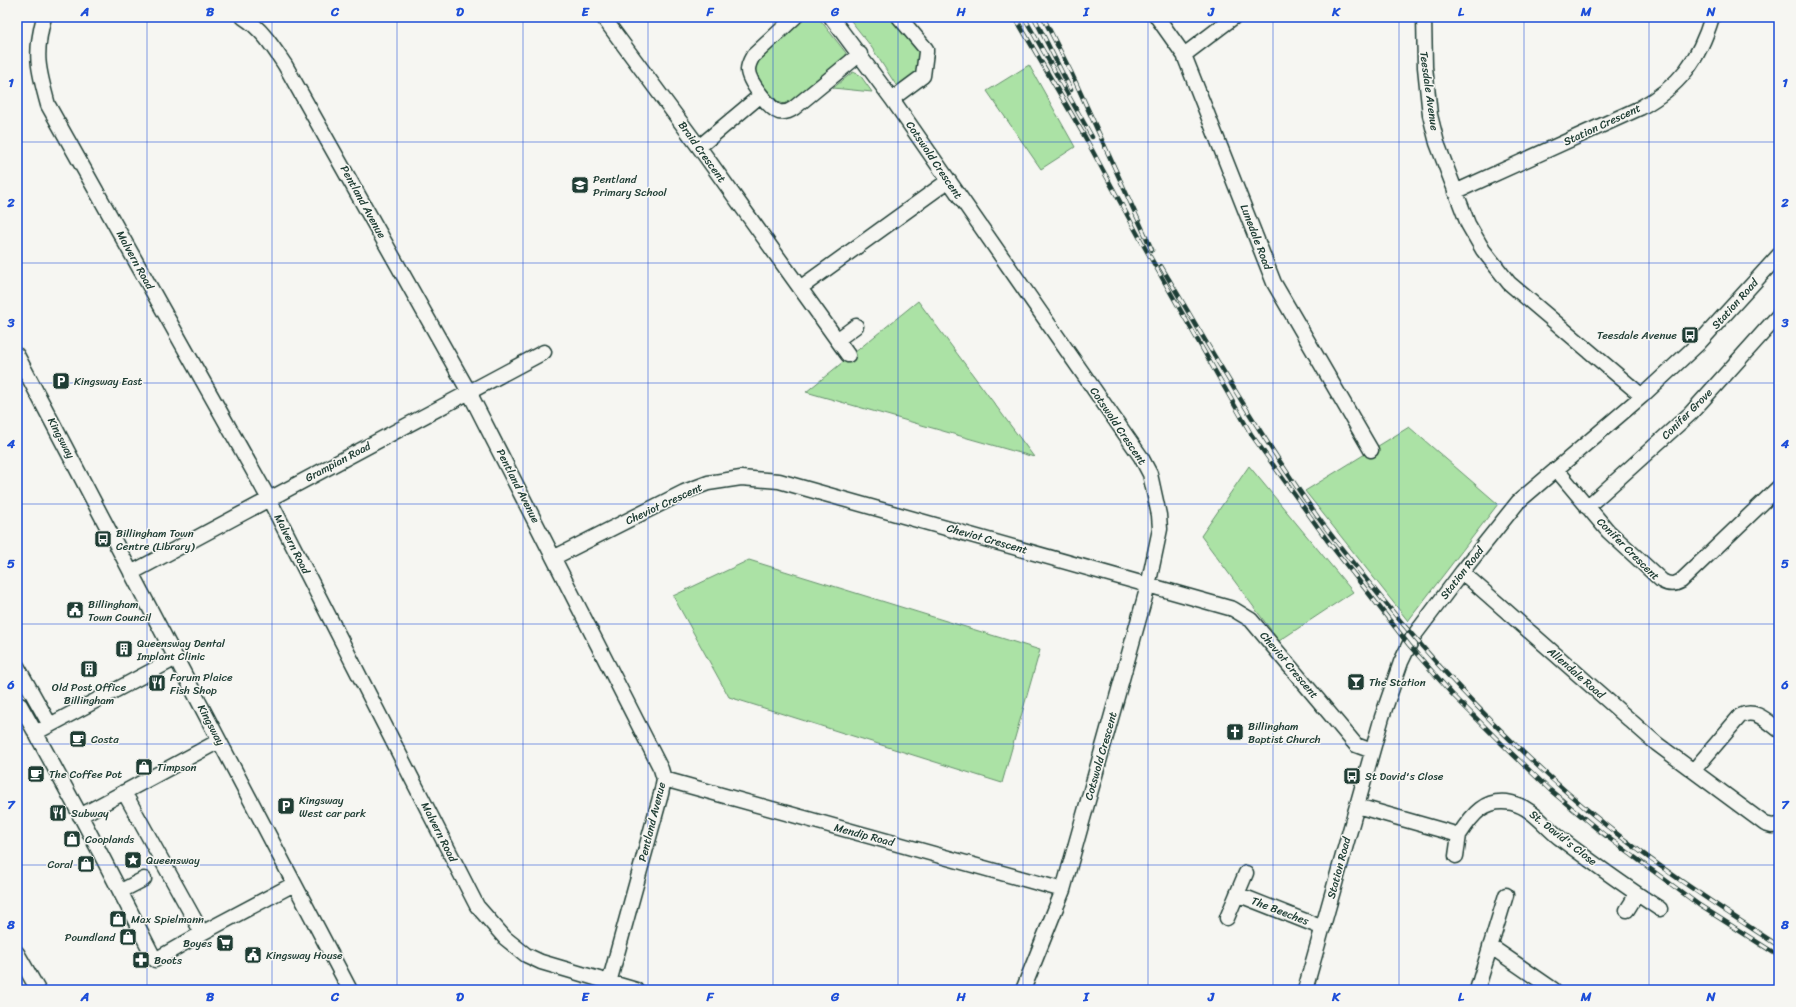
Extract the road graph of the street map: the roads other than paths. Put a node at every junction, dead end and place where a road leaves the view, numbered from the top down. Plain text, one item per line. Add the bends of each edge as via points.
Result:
1 (44, 17) edge
2 (603, 17) edge
3 (795, 17) edge
4 (831, 17) edge
5 (899, 17) edge
6 (1157, 17) edge
7 (1234, 17) edge
8 (1424, 17) edge
9 (1712, 17) edge
10 (252, 20) edge
11 (860, 54) junction
12 (1184, 55) junction
13 (761, 95) junction
14 (892, 99) junction
15 (699, 147) junction
16 (948, 181) junction
17 (1455, 192) junction
18 (1779, 255) edge
19 (800, 288) junction
20 (1779, 315) edge
21 (856, 326) dead end
22 (838, 340) junction
23 (544, 352) dead end
24 (17, 355) edge
25 (848, 355) dead end
26 (469, 392) junction
27 (1642, 396) junction
28 (1371, 450) dead end
29 (1556, 469) junction
30 (1779, 487) edge
31 (269, 499) junction
32 (1587, 507) junction
33 (554, 557) junction
34 (1462, 572) junction
35 (131, 573) junction
36 (1148, 586) junction
37 (176, 658) junction
38 (17, 666) edge
39 (18, 712) edge
40 (50, 726) junction
41 (1779, 730) edge
42 (35, 733) junction
43 (219, 741) junction
44 (1372, 751) junction
45 (1694, 770) junction
46 (664, 779) junction
47 (124, 792) junction
48 (1357, 806) junction
49 (80, 816) junction
50 (1779, 825) edge
51 (1459, 834) junction
52 (1456, 856) dead end
53 (1246, 873) dead end
54 (144, 879) dead end
55 (294, 884) junction
56 (1063, 890) junction
57 (121, 891) junction
58 (1237, 894) junction
59 (1636, 894) junction
60 (1506, 895) dead end
61 (1660, 909) dead end
62 (1627, 910) dead end
63 (1227, 918) dead end
64 (1323, 928) junction
65 (202, 933) junction
66 (1490, 946) junction
67 (17, 953) edge
68 (608, 986) edge
69 (38, 990) edge
70 (350, 990) edge
71 (636, 990) edge
72 (1023, 990) edge
73 (1305, 990) edge
74 (1477, 990) edge
75 (1554, 990) edge

1 - 31 street, Malvern Road via 38,40 38,68 48,105
2 - 15 street, Braid Crescent
3 - 13 street via 753,56 749,64 749,77
4 - 11 street, Cotswold Crescent
5 - 14 street via 926,50 924,76
6 - 12 street, Lunedale Road
7 - 12 street
8 - 17 street, Teesdale Avenue via 1424,67 1430,114 1437,143
9 - 17 street, Station Crescent via 1691,63 1671,88 1658,98
10 - 26 street, Pentland Avenue via 285,65
11 - 13 street via 788,111 772,108
11 - 14 street, Cotswold Crescent
12 - 28 street, Lunedale Road via 1274,283
13 - 15 street
14 - 16 street, Cotswold Crescent
15 - 19 street, Braid Crescent
16 - 19 street
16 - 36 street, Cotswold Crescent via 1141,457 1150,474 1160,529
17 - 27 street, Teesdale Avenue via 1468,224 1483,250 1509,283
18 - 27 street, Station Road via 1699,344
19 - 22 street, Braid Crescent
20 - 32 street, Conifer Grove via 1690,414
21 - 22 street
22 - 25 street, Braid Crescent
23 - 26 street, Grampian Road
24 - 35 street, Kingsway
26 - 31 street, Grampian Road
26 - 33 street, Pentland Avenue
27 - 29 street, Station Road
29 - 32 street, Conifer Crescent
29 - 34 street, Station Road via 1518,502
30 - 32 street, Conifer Crescent via 1675,584 1662,581
31 - 35 street, Grampian Road
31 - 68 street, Malvern Road via 476,906 505,938 526,955
33 - 36 street, Cheviot Crescent via 684,492 708,483 741,478 763,479 905,515
33 - 46 street, Pentland Avenue
34 - 44 street, Station Road via 1409,645 1391,688
34 - 45 street, Allendale Road via 1657,744
35 - 37 street, Kingsway
36 - 44 street, Cheviot Crescent via 1232,609 1250,620 1356,745
36 - 56 street, Cotswold Crescent
37 - 40 street
37 - 43 street, Kingsway
38 - 40 street
39 - 42 street
40 - 42 street
41 - 45 street via 1758,715 1745,713
42 - 49 street
43 - 47 street
43 - 55 street, Kingsway
44 - 48 street, Station Road
45 - 50 street, Allendale Road via 1765,824
46 - 56 street, Mendip Road
46 - 68 street, Pentland Avenue
47 - 49 street
47 - 65 street
48 - 51 street
48 - 64 street, Station Road
49 - 57 street
51 - 52 street
51 - 59 street, St. David's Close via 1477,810 1501,802 1512,803 1532,812 1559,837
53 - 58 street, The Beeches
54 - 57 street
55 - 65 street
55 - 70 street, Kingsway
56 - 72 street, Cotswold Crescent
57 - 65 street via 155,960
58 - 63 street, The Beeches
58 - 64 street, The Beeches
59 - 61 street, St. David's Close
59 - 62 street
60 - 66 street
64 - 73 street, Station Road
66 - 74 street
66 - 75 street
67 - 69 street
68 - 71 street, Malvern Road

